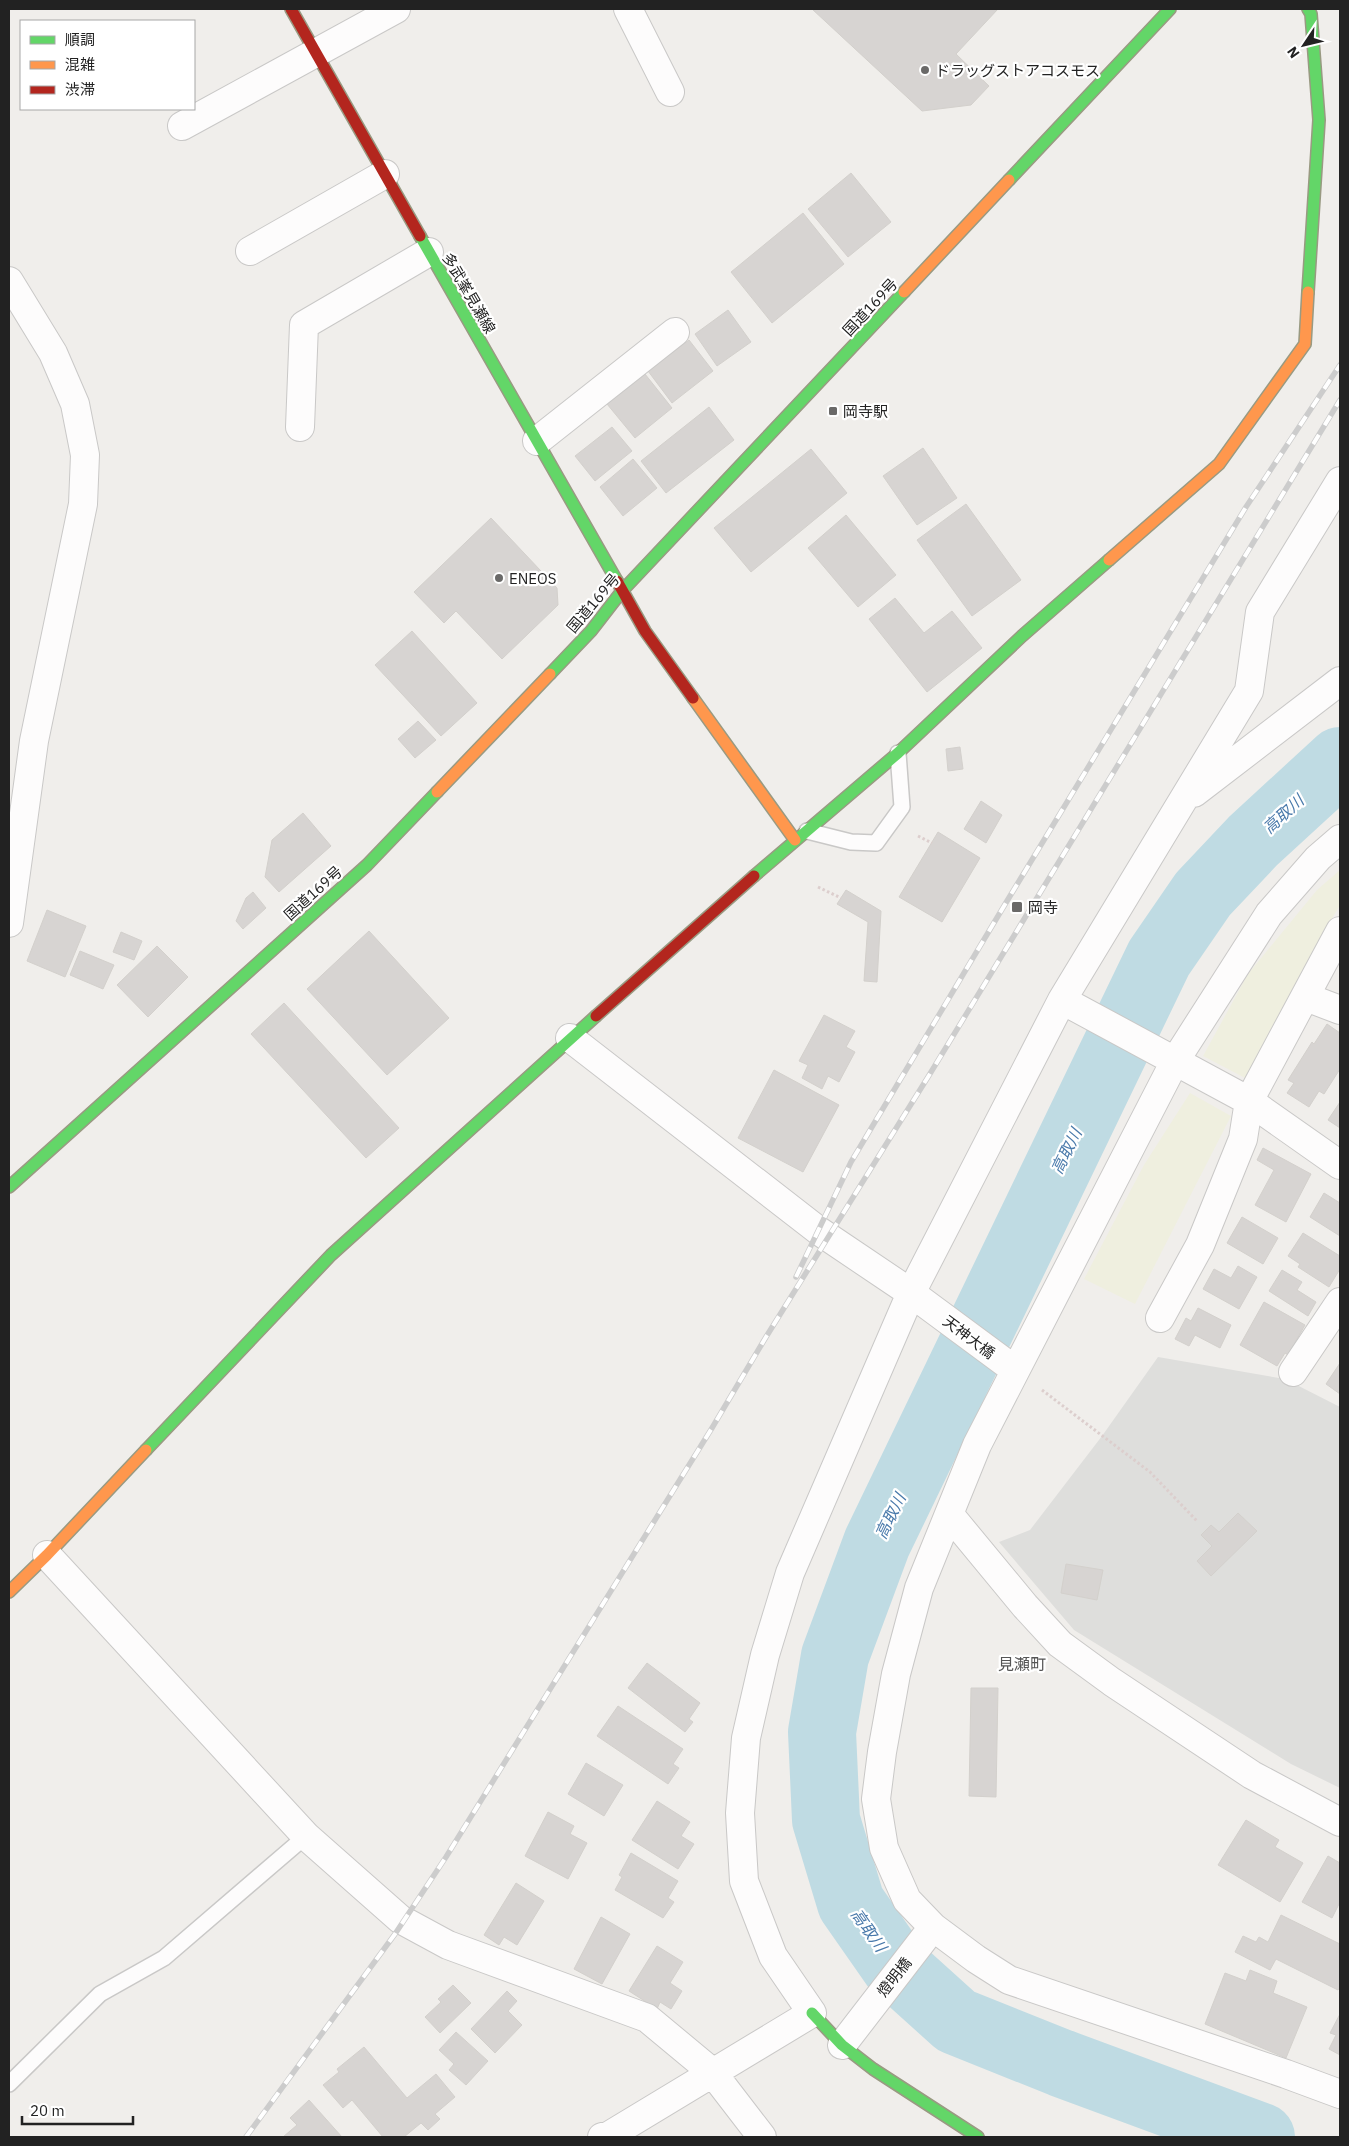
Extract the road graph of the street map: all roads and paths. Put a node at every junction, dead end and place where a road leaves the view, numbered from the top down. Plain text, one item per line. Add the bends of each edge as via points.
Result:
1 (291, 9) edge
2 (396, 9) edge
3 (628, 9) edge
4 (1170, 9) edge
5 (1308, 9) edge
6 (316, 52) junction
7 (670, 92) dead end
8 (182, 126) dead end
9 (385, 174) junction
10 (250, 251) dead end
11 (429, 252) junction
12 (9, 281) edge
13 (675, 332) dead end
14 (300, 427) dead end
15 (536, 441) junction
16 (1340, 481) edge
17 (622, 591) junction
18 (1340, 681) edge
19 (898, 754) junction
20 (1183, 801) junction
21 (807, 830) junction
22 (918, 836) dead end
23 (1340, 839) edge
24 (794, 840) junction
25 (932, 843) dead end
26 (818, 886) dead end
27 (841, 898) dead end
28 (9, 923) edge
29 (1340, 931) edge
30 (1306, 997) junction
31 (1068, 1003) junction
32 (1340, 1010) edge
33 (570, 1038) junction
34 (1167, 1057) junction
35 (1249, 1102) junction
36 (1340, 1165) edge
37 (9, 1187) edge
38 (911, 1293) junction
39 (1340, 1302) edge
40 (1160, 1318) dead end
41 (1010, 1367) junction
42 (1293, 1372) dead end
43 (949, 1514) junction
44 (1197, 1521) dead end
45 (47, 1555) junction
46 (9, 1592) edge
47 (1340, 1822) edge
48 (306, 1836) junction
49 (927, 1934) junction
50 (812, 2013) junction
51 (842, 2044) junction
52 (712, 2072) junction
53 (9, 2084) edge
54 (1340, 2094) edge
55 (602, 2137) edge
56 (762, 2137) edge
57 (978, 2137) edge

1 - 6 main road, 多武峯見瀬線
2 - 6 street
3 - 7 street
4 - 17 main road, 国道169号
5 - 19 main road via 1319,120 1305,344 1219,464 1022,636
6 - 8 street
6 - 9 main road, 多武峯見瀬線
9 - 10 street
9 - 11 main road, 多武峯見瀬線
11 - 14 street via 304,325
11 - 15 main road, 多武峯見瀬線
12 - 28 street via 54,353 75,404 85,455 83,504 34,741
13 - 15 street
15 - 17 main road, 多武峯見瀬線
16 - 20 street via 1260,612 1249,691
17 - 24 main road, 多武峯見瀬線 via 645,631
17 - 37 main road, 国道169号 via 591,631 367,865
18 - 20 street
19 - 21 main road
19 - 21 lane via 902,807 876,843 851,842
20 - 31 street
21 - 24 main road
22 - 25 path
23 - 34 street via 1318,858 1270,914
24 - 33 main road
26 - 27 path
29 - 30 street
30 - 32 street
30 - 35 street
31 - 34 street
31 - 38 street
33 - 38 street, 天神大橋 via 819,1231
33 - 45 main road via 331,1255
34 - 35 street
34 - 41 street
35 - 36 street
35 - 40 street via 1243,1139 1200,1245
38 - 41 street, 天神大橋
38 - 50 street via 790,1573 765,1655 746,1738 740,1813 744,1881 773,1956
39 - 42 street
41 - 43 street
41 - 44 path via 1150,1472
43 - 47 street via 1024,1606 1060,1644 1252,1775
43 - 49 street via 919,1588 896,1674 876,1799 884,1848 907,1900
45 - 46 main road
45 - 48 street
48 - 52 street via 400,1919 448,1945 647,2018
48 - 53 lane via 164,1958 100,1994
49 - 51 street, 燈明橋
49 - 54 street via 1009,1980
50 - 51 main road
50 - 52 street
51 - 57 main road via 872,2069
52 - 55 street
52 - 56 street

